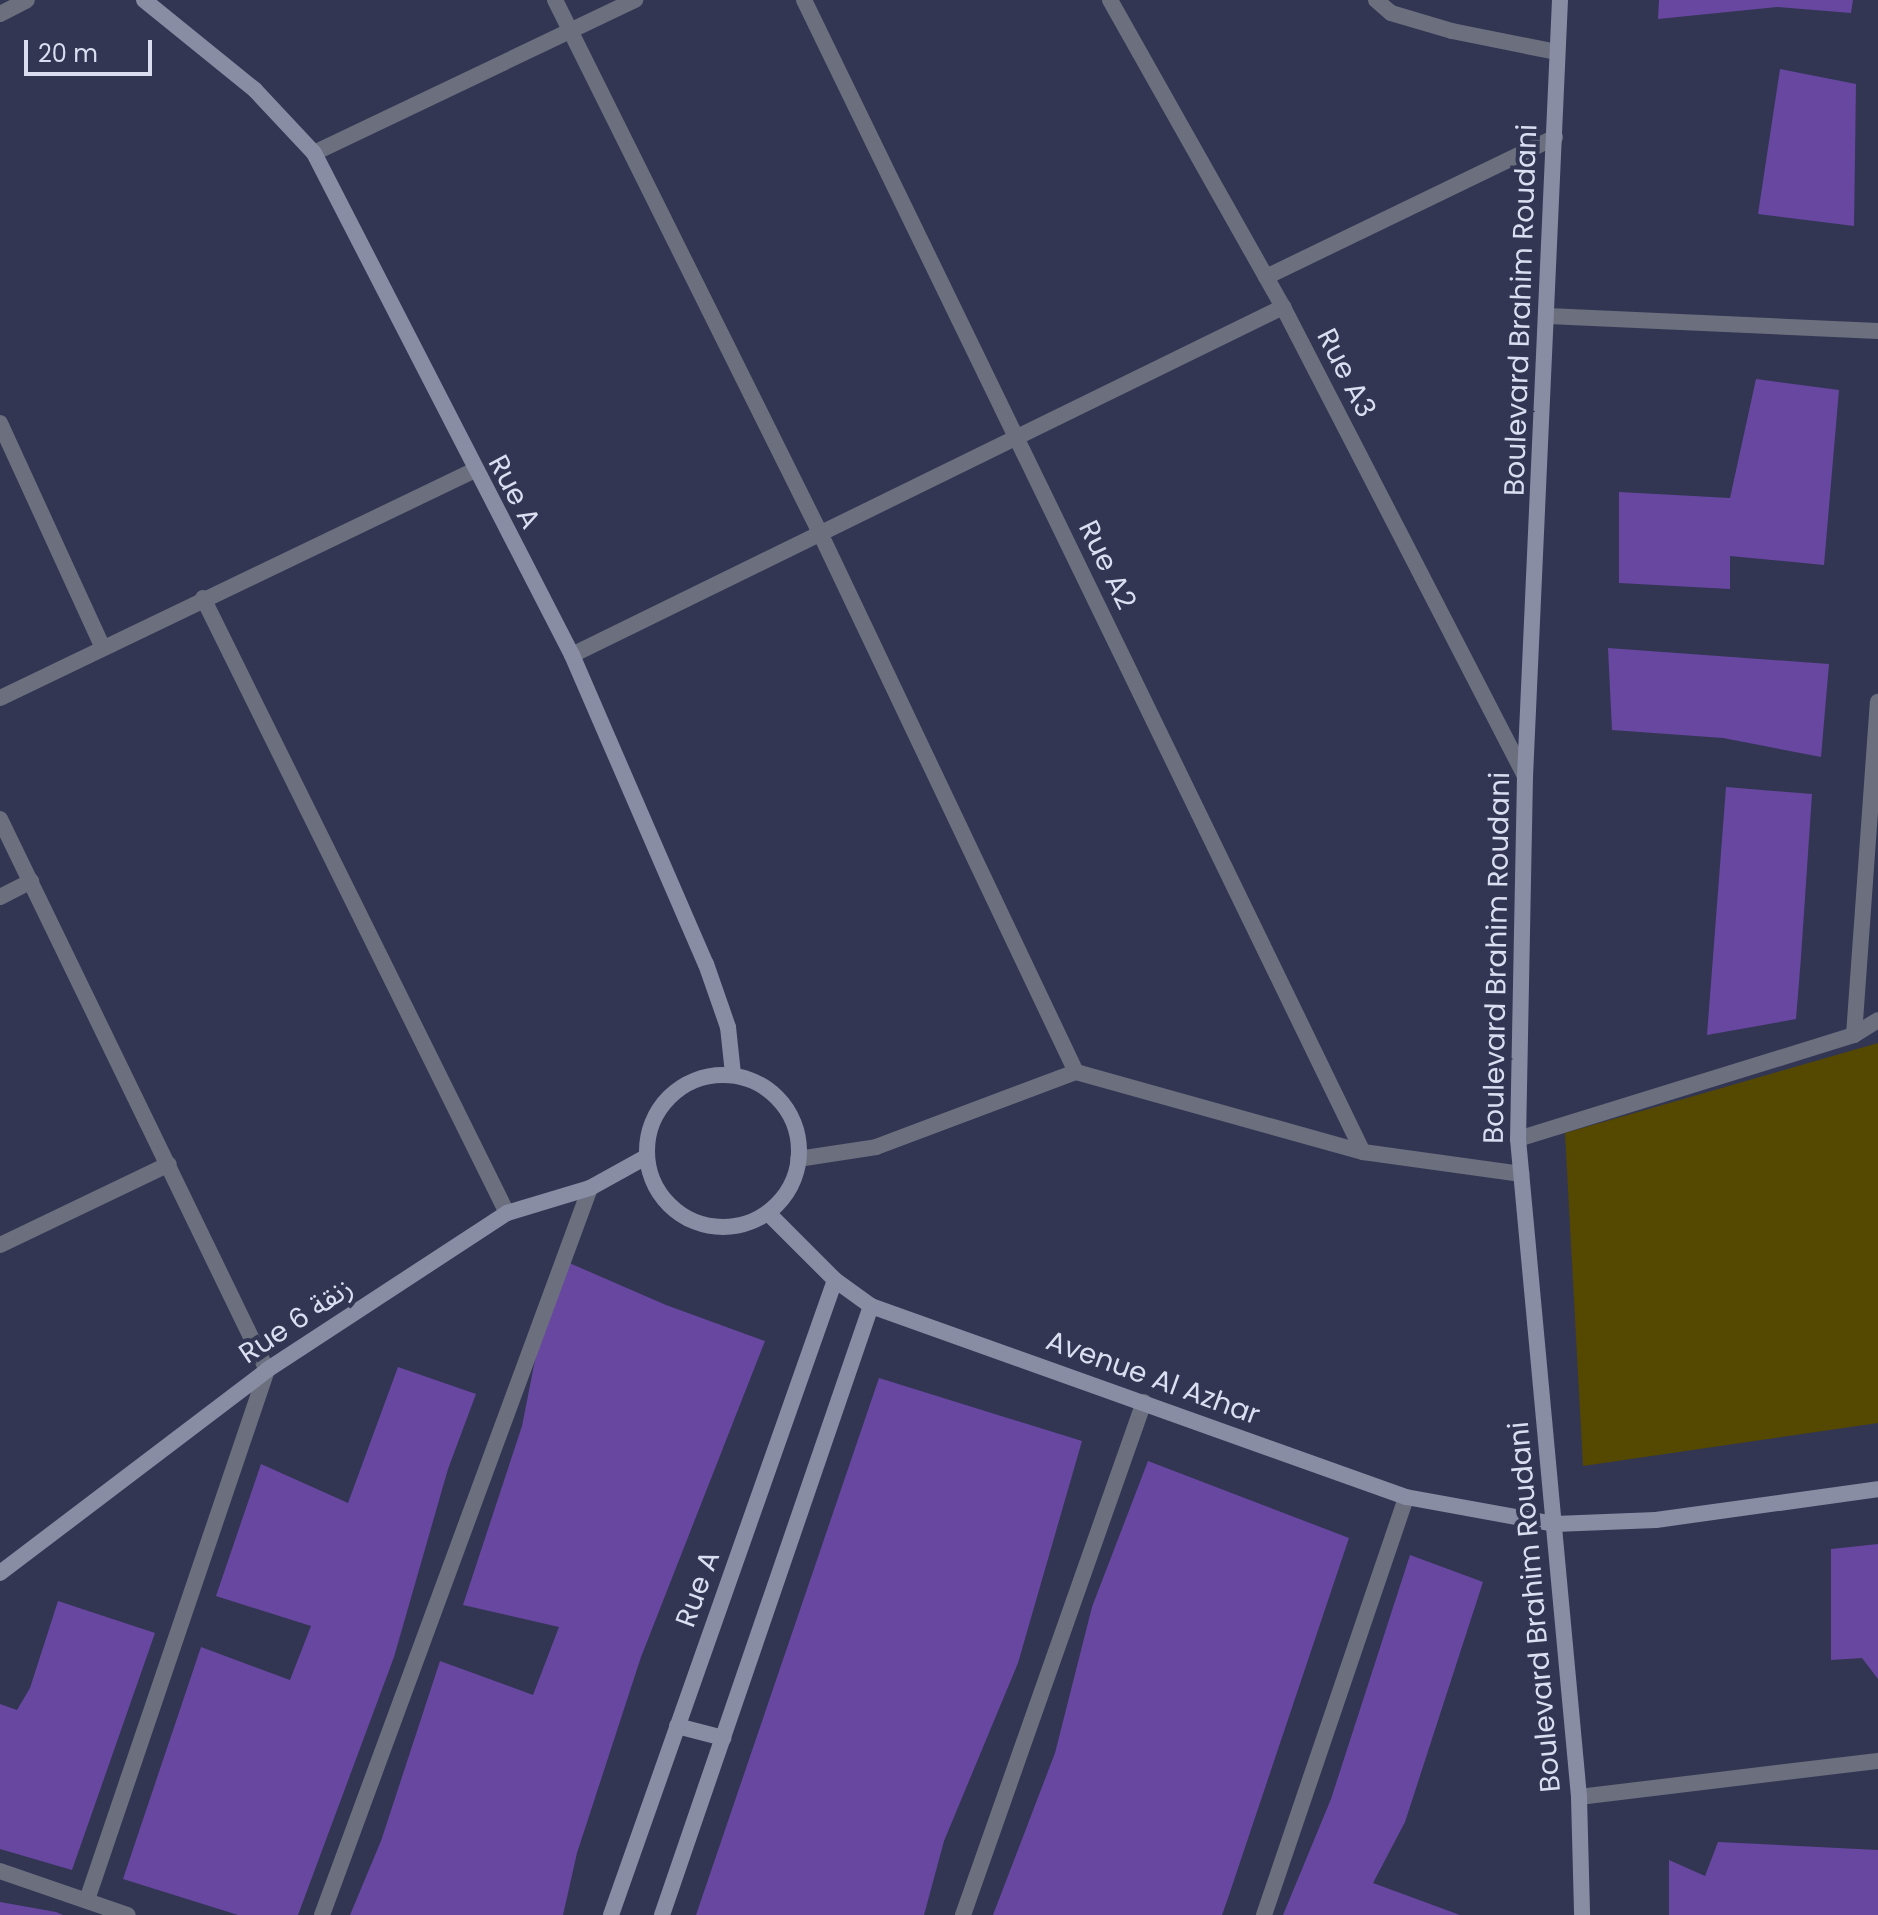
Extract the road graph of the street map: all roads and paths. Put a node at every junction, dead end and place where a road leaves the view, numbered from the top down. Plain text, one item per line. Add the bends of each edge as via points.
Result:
1 (27, 0) edge
2 (144, 0) edge
3 (555, 0) edge
4 (635, 0) edge
5 (804, 0) edge
6 (1110, 0) edge
7 (1376, 0) edge
8 (1560, 0) edge
9 (0, 14) edge
10 (571, 33) junction
11 (1556, 52) junction
12 (1555, 137) junction
13 (314, 153) junction
14 (1266, 277) junction
15 (1283, 307) junction
16 (1548, 316) junction
17 (1878, 331) edge
18 (0, 423) edge
19 (1017, 440) junction
20 (473, 471) junction
21 (821, 535) junction
22 (203, 598) junction
23 (103, 648) junction
24 (572, 655) junction
25 (0, 698) edge
26 (1878, 702) edge
27 (1525, 776) junction
28 (0, 819) edge
29 (31, 881) junction
30 (0, 897) edge
31 (1878, 1020) edge
32 (1854, 1035) junction
33 (1076, 1072) junction
34 (733, 1074) junction
35 (1518, 1139) junction
36 (1363, 1152) junction
37 (646, 1157) junction
38 (798, 1159) junction
39 (169, 1164) junction
40 (1521, 1174) junction
41 (590, 1188) junction
42 (507, 1213) junction
43 (768, 1213) junction
44 (0, 1245) edge
45 (835, 1280) junction
46 (871, 1306) junction
47 (267, 1370) junction
48 (1144, 1402) junction
49 (1878, 1489) edge
50 (1406, 1497) junction
51 (1555, 1524) junction
52 (0, 1573) edge
53 (677, 1726) junction
54 (723, 1738) junction
55 (1878, 1761) edge
56 (1579, 1797) junction
57 (0, 1871) edge
58 (87, 1900) junction
59 (128, 1915) edge
60 (322, 1915) edge
61 (611, 1915) edge
62 (662, 1915) edge
63 (963, 1915) edge
64 (1264, 1915) edge
65 (1582, 1915) edge

1 - 9 street
2 - 13 street, Rue A via 255,90
3 - 10 street
4 - 10 street
5 - 19 street, Rue A2
6 - 14 street, Rue A3
7 - 11 street via 1391,13 1452,31
8 - 11 street, Boulevard Brahim Roudani
10 - 13 street
10 - 21 street
11 - 12 street, Boulevard Brahim Roudani
12 - 14 street
12 - 16 street, Boulevard Brahim Roudani
13 - 20 street, Rue A
14 - 15 street, Rue A3
15 - 19 street
15 - 27 street, Rue A3
16 - 17 street
16 - 27 street, Boulevard Brahim Roudani
18 - 23 street
19 - 21 street
19 - 36 street, Rue A2
20 - 22 street
20 - 24 street, Rue A
21 - 24 street
21 - 33 street
22 - 23 street
22 - 42 street
23 - 25 street
24 - 34 street, Rue A via 706,964 728,1027
26 - 32 street
27 - 35 street, Boulevard Brahim Roudani
28 - 29 street
29 - 30 street
29 - 39 street
31 - 32 street
32 - 35 street
33 - 36 street
33 - 38 street via 876,1147
34 - 37 street via 689,1082 670,1095 648,1134
34 - 38 street via 756,1081 790,1113
35 - 40 street, Boulevard Brahim Roudani
36 - 40 street
37 - 41 street, Rue 6 زنقة
37 - 43 street via 653,1183 668,1205 691,1221 717,1228
38 - 43 street via 793,1180
39 - 44 street
39 - 47 street
40 - 51 street, Boulevard Brahim Roudani
41 - 42 street, Rue 6 زنقة
41 - 60 street
42 - 47 street, Rue 6 زنقة
43 - 45 street, Avenue Al Azhar
45 - 46 street, Avenue Al Azhar
45 - 53 street, Rue A
46 - 48 street, Avenue Al Azhar
46 - 54 street
47 - 52 street, Rue 6 زنقة
47 - 58 street
48 - 50 street, Avenue Al Azhar
48 - 63 street
49 - 51 street, Avenue Al Azhar via 1656,1520
50 - 51 street, Avenue Al Azhar
50 - 64 street
51 - 56 street, Boulevard Brahim Roudani
53 - 54 street
53 - 61 street, Rue A
54 - 62 street
55 - 56 street
56 - 65 street, Boulevard Brahim Roudani
57 - 58 street
58 - 59 street

